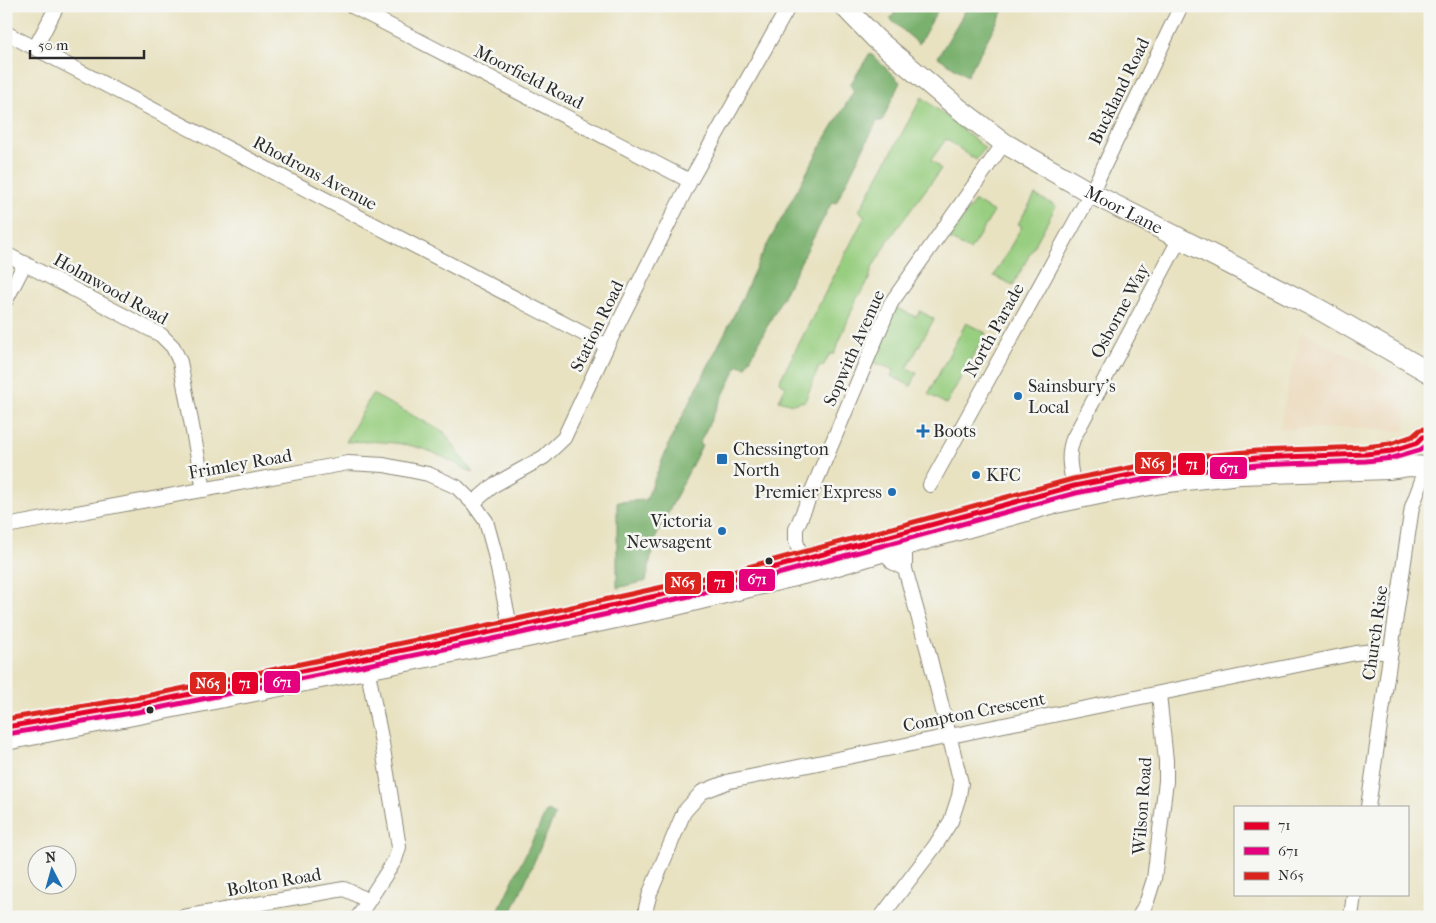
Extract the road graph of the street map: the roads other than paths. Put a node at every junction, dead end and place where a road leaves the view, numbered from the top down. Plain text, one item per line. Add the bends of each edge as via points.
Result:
1 (57, 6) edge
2 (352, 6) edge
3 (790, 6) edge
4 (844, 6) edge
5 (1181, 6) edge
6 (6, 33) edge
7 (34, 48) junction
8 (1004, 142) junction
9 (690, 181) junction
10 (1091, 193) junction
11 (1180, 238) junction
12 (6, 254) edge
13 (25, 263) junction
14 (6, 300) edge
15 (607, 346) junction
16 (1430, 373) edge
17 (1423, 439) edge
18 (1427, 467) edge
19 (930, 485) dead end
20 (1074, 486) junction
21 (204, 490) junction
22 (473, 503) junction
23 (7, 522) edge
24 (893, 544) junction
25 (802, 561) junction
26 (511, 634) junction
27 (1390, 653) junction
28 (366, 663) junction
29 (1159, 694) junction
30 (6, 727) edge
31 (950, 736) junction
32 (6, 740) edge
33 (1368, 806) edge
34 (1354, 896) edge
35 (368, 901) junction
36 (183, 917) edge
37 (358, 917) edge
38 (646, 917) edge
39 (881, 917) edge
40 (1139, 917) edge
41 (1351, 917) edge

1 - 7 street
2 - 9 street, Moorfield Road
3 - 9 street, Station Road
4 - 8 street, Moor Lane via 876,39
5 - 10 street, Buckland Road
6 - 7 street, Rhodrons Avenue
7 - 15 street, Rhodrons Avenue
8 - 10 street, Moor Lane
8 - 25 street, Sopwith Avenue via 891,303 796,529
9 - 15 street, Station Road
10 - 11 street, Moor Lane
10 - 19 street, North Parade
11 - 16 street, Moor Lane via 1322,311
11 - 20 street, Osborne Way via 1073,439 1069,460
12 - 13 street, Holmwood Road
13 - 14 street
13 - 21 street, Holmwood Road via 160,335 173,348 180,362
15 - 22 street, Station Road via 564,438 544,457 494,485
17 - 18 street via 1415,450 1416,456
17 - 20 street via 1392,451 1176,466
18 - 24 street via 1240,474 1168,482 1051,504
18 - 27 street, Church Rise via 1412,507
20 - 24 street
21 - 22 street, Frimley Road via 348,463 384,465 428,474 456,487
21 - 23 street, Frimley Road
22 - 26 street via 486,521
24 - 25 street
24 - 26 street via 831,567 672,606
24 - 31 street via 905,554 905,569
25 - 26 street
26 - 28 street
27 - 29 street, Compton Crescent via 1356,653
27 - 33 street, Church Rise
28 - 30 street
28 - 32 street
28 - 35 street via 399,847 395,860
29 - 31 street, Compton Crescent
29 - 40 street, Wilson Road via 1166,781 1154,879
31 - 38 street, Compton Crescent via 730,781 702,792 684,812 650,894
31 - 39 street via 961,783 950,821
34 - 41 street
35 - 36 street, Bolton Road via 344,890
35 - 37 street

